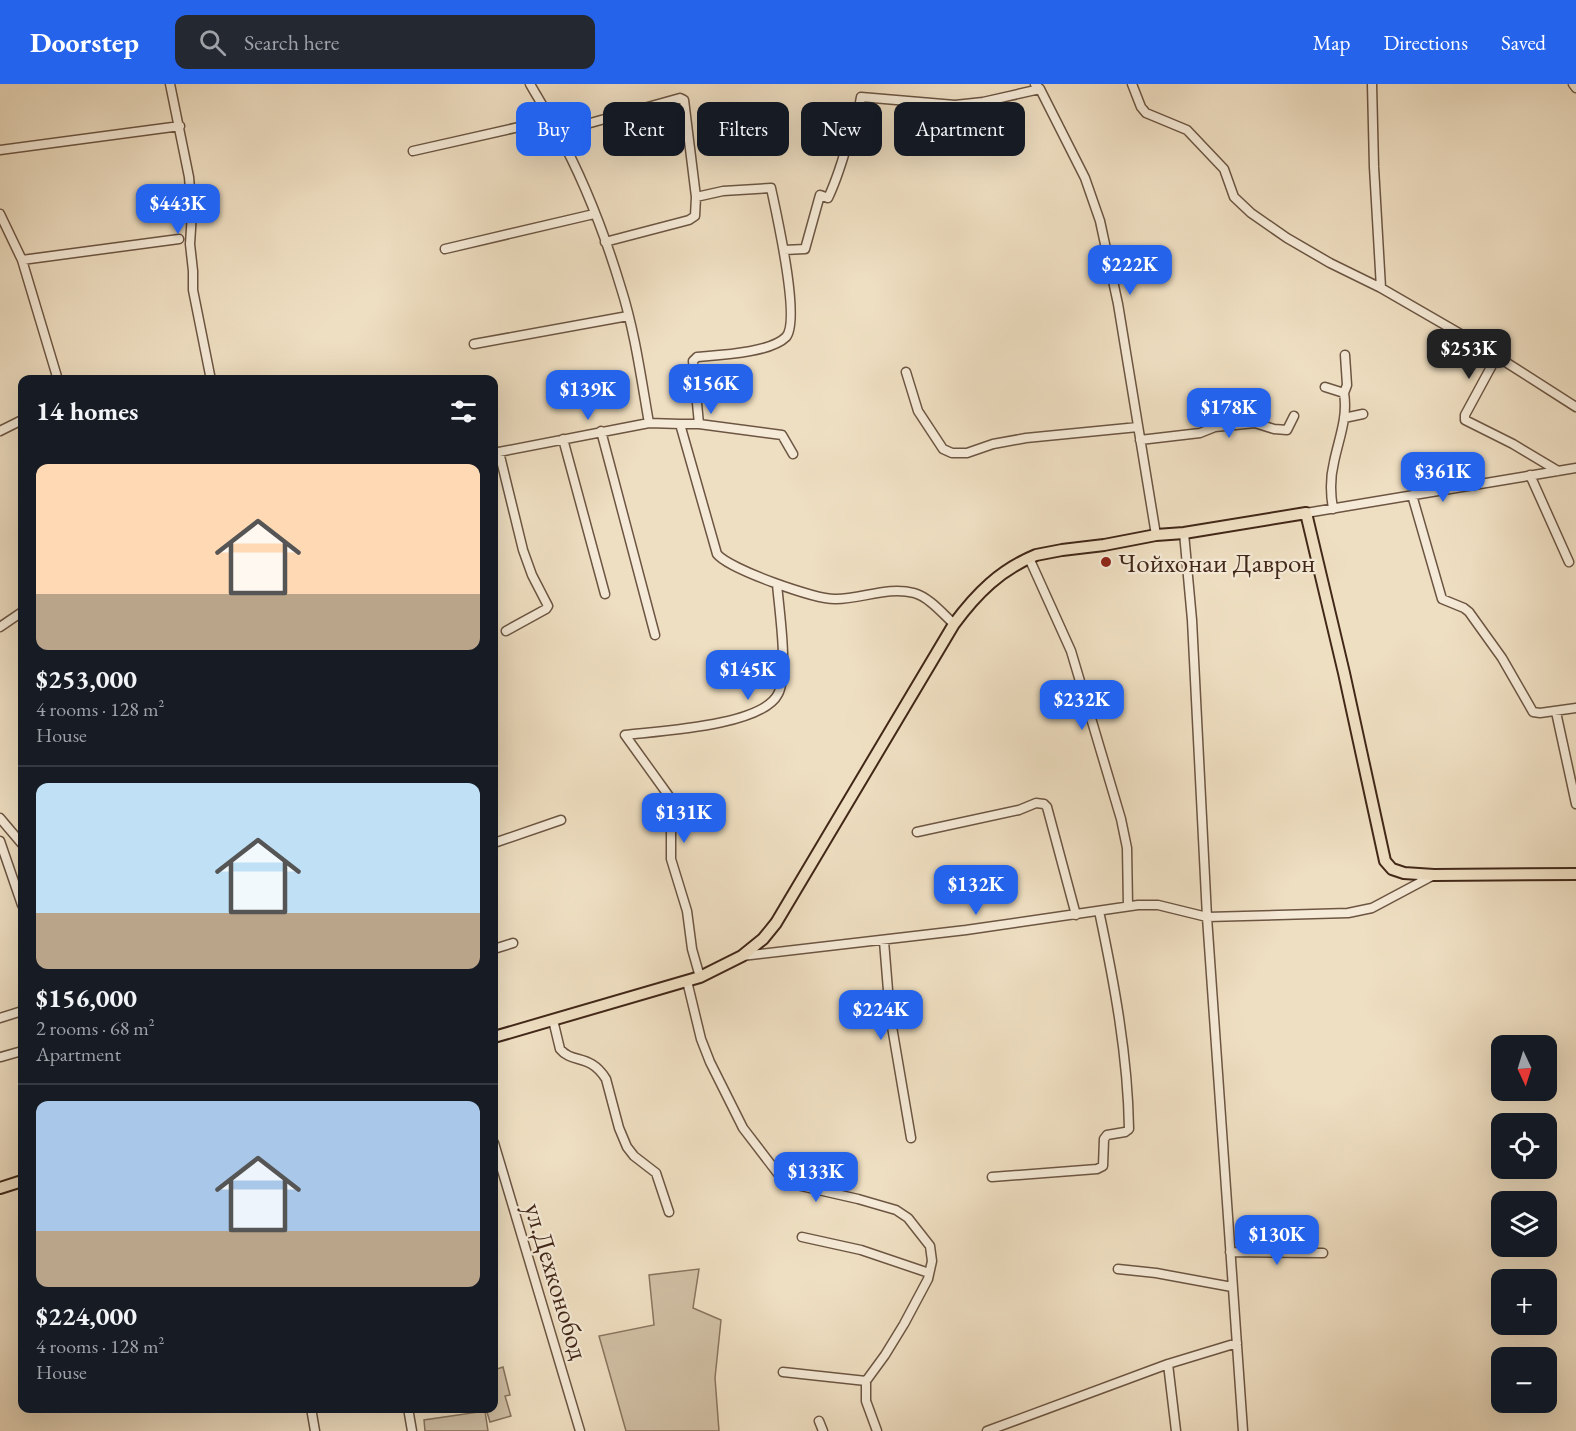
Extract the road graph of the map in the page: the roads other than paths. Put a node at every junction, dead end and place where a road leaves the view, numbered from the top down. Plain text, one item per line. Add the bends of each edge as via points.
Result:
1 (170, 84) edge
2 (530, 84) edge
3 (1132, 84) edge
4 (1372, 84) edge
5 (1573, 84) edge
6 (1038, 87) edge
7 (1576, 88) edge
8 (540, 102) edge
9 (591, 123) edge
10 (180, 126) junction
11 (516, 128) edge
12 (0, 150) edge
13 (413, 151) dead end
14 (569, 156) edge
15 (696, 196) junction
16 (0, 214) edge
17 (594, 214) junction
18 (179, 239) dead end
19 (605, 242) junction
20 (445, 249) dead end
21 (784, 250) junction
22 (22, 260) junction
23 (1381, 288) junction
24 (628, 315) junction
25 (474, 344) dead end
26 (1345, 355) dead end
27 (1497, 356) junction
28 (906, 372) dead end
29 (56, 375) edge
30 (210, 375) edge
31 (1325, 387) dead end
32 (1344, 393) junction
33 (1576, 407) edge
34 (1364, 414) dead end
35 (1294, 416) dead end
36 (1344, 418) junction
37 (18, 422) edge
38 (649, 423) junction
39 (680, 424) junction
40 (699, 424) junction
41 (1138, 427) junction
42 (0, 431) edge
43 (601, 431) junction
44 (563, 439) junction
45 (1140, 440) junction
46 (794, 454) dead end
47 (1576, 468) edge
48 (1558, 471) junction
49 (1530, 475) junction
50 (1412, 495) junction
51 (1333, 509) junction
52 (1306, 513) junction
53 (1184, 533) junction
54 (1156, 535) junction
55 (1029, 558) junction
56 (1569, 562) dead end
57 (777, 584) junction
58 (605, 594) dead end
59 (18, 615) edge
60 (954, 624) junction
61 (0, 627) edge
62 (506, 631) dead end
63 (655, 635) dead end
64 (1576, 708) edge
65 (1556, 712) junction
66 (1576, 804) edge
67 (0, 818) edge
68 (561, 820) dead end
69 (917, 832) dead end
70 (18, 839) edge
71 (0, 841) edge
72 (498, 842) edge
73 (1576, 874) edge
74 (1434, 875) junction
75 (18, 893) edge
76 (1128, 906) junction
77 (1099, 910) junction
78 (1076, 915) junction
79 (1207, 917) junction
80 (884, 941) junction
81 (513, 943) dead end
82 (498, 948) edge
83 (742, 956) junction
84 (700, 977) junction
85 (687, 981) junction
86 (18, 1012) edge
87 (0, 1018) edge
88 (553, 1020) junction
89 (498, 1036) edge
90 (18, 1052) edge
91 (1, 1057) edge
92 (911, 1138) dead end
93 (498, 1156) edge
94 (992, 1177) dead end
95 (18, 1182) edge
96 (0, 1188) edge
97 (669, 1212) dead end
98 (802, 1237) dead end
99 (1230, 1252) junction
100 (1323, 1253) dead end
101 (1118, 1269) dead end
102 (929, 1273) junction
103 (1232, 1287) junction
104 (1237, 1343) junction
105 (1168, 1364) junction
106 (783, 1372) dead end
107 (866, 1381) junction
108 (312, 1413) edge
109 (409, 1413) edge
110 (819, 1421) dead end
111 (315, 1431) edge
112 (412, 1431) edge
113 (580, 1431) edge
114 (823, 1431) edge
115 (877, 1431) edge
116 (987, 1431) edge
117 (1176, 1431) edge
118 (1243, 1431) edge

1 - 10 street
2 - 8 street
3 - 23 street via 1146,113 1187,130 1224,169 1234,196 1251,213 1330,263
4 - 23 street
5 - 7 street
6 - 21 street via 983,102 955,105 861,97 836,182 828,198 820,195 805,249
6 - 41 street via 1085,178 1100,221
9 - 15 street via 681,98
10 - 12 street
10 - 30 street via 192,213 193,290
11 - 13 street
14 - 17 street
15 - 19 street via 693,219
15 - 21 street via 771,188
16 - 22 street
17 - 19 street
17 - 20 street
18 - 22 street
19 - 24 street
21 - 40 street via 790,291 789,332 780,341 752,351 694,358
22 - 29 street
23 - 27 street
24 - 25 street
24 - 38 street
26 - 32 street
27 - 33 street
27 - 48 street via 1465,420
28 - 41 street via 918,411 943,449 952,453 1026,438
31 - 32 street
32 - 36 street
34 - 36 street
35 - 45 street via 1287,430 1255,423
36 - 51 street via 1331,474
37 - 42 street
38 - 39 street
38 - 43 street
39 - 40 street
39 - 57 street via 717,554 729,564
40 - 46 street via 782,435
41 - 45 street
43 - 44 street
43 - 63 street
44 - 58 street
44 - 62 street via 499,452 522,550 548,606
45 - 54 street
47 - 48 street
48 - 49 street
49 - 50 street
49 - 56 street
50 - 51 street
50 - 65 street via 1440,596 1469,612 1533,712
51 - 52 street
52 - 53 main road
52 - 74 main road via 1385,861 1392,869 1404,873
53 - 54 main road
53 - 79 street
54 - 55 main road
55 - 60 main road via 998,576
55 - 76 street via 1068,642 1115,798 1127,848
57 - 60 street via 834,600 884,592 915,593
57 - 84 street via 783,666 781,686 766,707 748,716 709,724 626,735 671,799 671,860 687,911
59 - 61 street
60 - 83 main road via 776,923
64 - 65 street
65 - 66 street
67 - 70 street
68 - 72 street
69 - 78 street via 1044,804
71 - 75 street
73 - 74 main road
74 - 79 street via 1372,908 1348,913
76 - 77 street
76 - 79 street via 1158,905
77 - 78 street
77 - 94 street via 1129,1094 1129,1129 1107,1134 1103,1166 1097,1169
78 - 80 street
79 - 99 street
80 - 83 street
80 - 92 street via 890,1015
81 - 82 street
83 - 84 main road
84 - 85 main road
85 - 88 main road
85 - 102 street via 710,1062 743,1128 779,1175 788,1182 896,1210 930,1246
86 - 87 street
88 - 89 main road
88 - 97 street via 560,1049 590,1062 602,1072 627,1147 656,1173
90 - 91 street
93 - 113 street, ул.Дехконобод
95 - 96 main road
98 - 102 street via 861,1250
99 - 100 street
99 - 103 street
101 - 103 street
102 - 107 street via 904,1324
103 - 104 street
104 - 105 street
104 - 118 street
105 - 116 street
105 - 117 street
106 - 107 street
107 - 115 street via 866,1401
108 - 111 street
109 - 112 street
110 - 114 street

